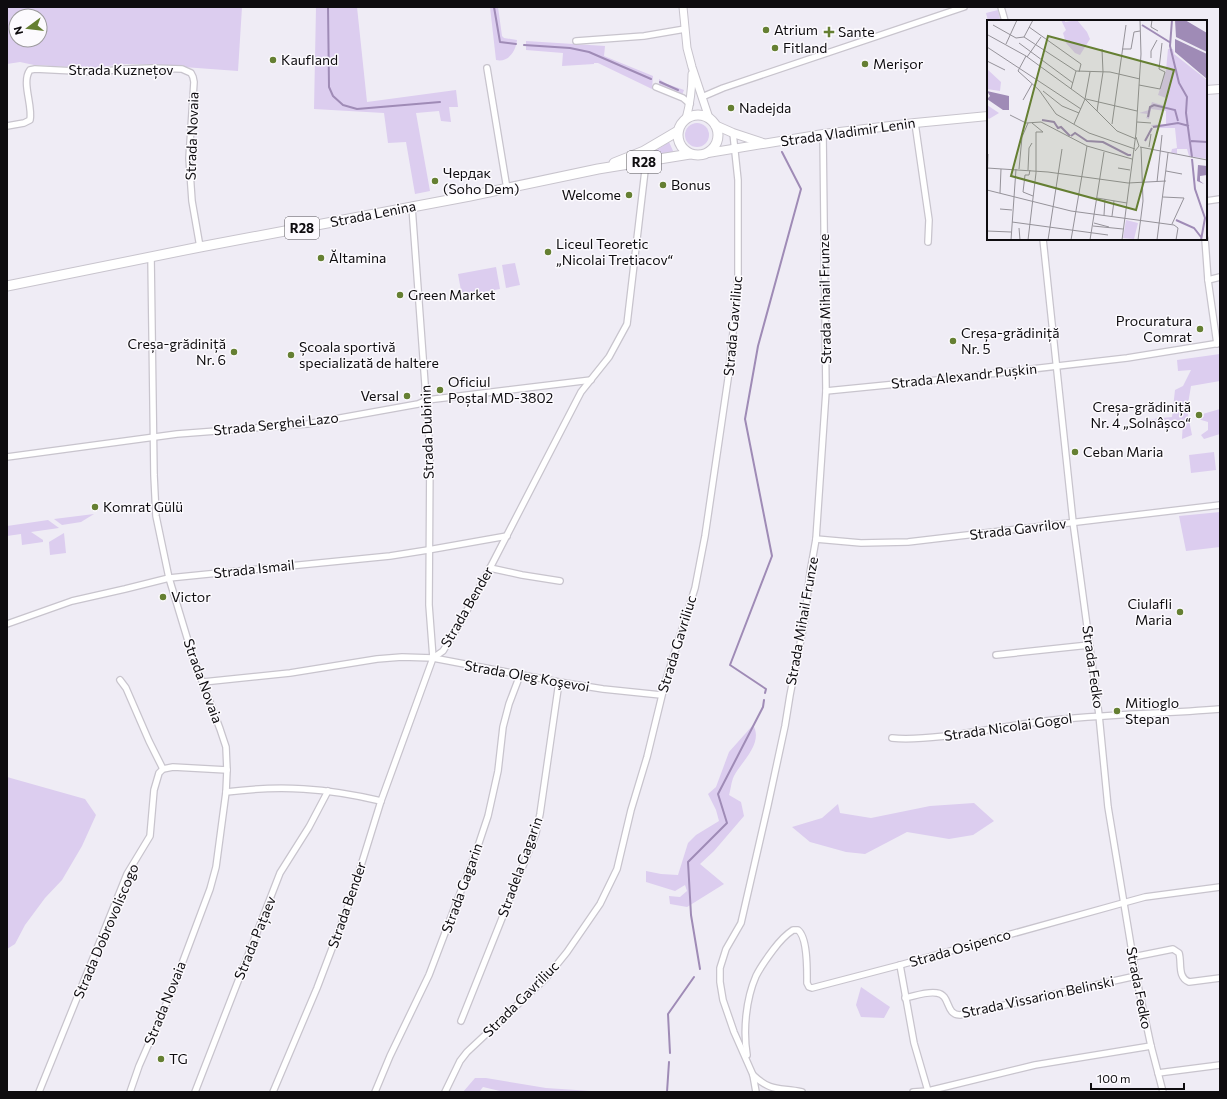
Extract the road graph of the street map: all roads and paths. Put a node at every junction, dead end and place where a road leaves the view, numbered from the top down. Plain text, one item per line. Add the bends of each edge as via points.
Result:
1 (683, 7) edge
2 (964, 7) edge
3 (1001, 7) edge
4 (1004, 20) edge
5 (685, 29) junction
6 (576, 41) dead end
7 (487, 68) dead end
8 (692, 68) junction
9 (191, 74) joint
10 (656, 87) dead end
11 (1220, 89) edge
12 (1207, 90) edge
13 (702, 97) junction
14 (690, 104) junction
15 (987, 116) edge
16 (709, 118) junction
17 (686, 119) junction
18 (915, 123) junction
19 (715, 125) junction
20 (7, 126) edge
21 (678, 131) junction
22 (733, 133) junction
23 (823, 134) junction
24 (766, 144) junction
25 (734, 149) junction
26 (644, 151) junction
27 (708, 153) junction
28 (690, 154) junction
29 (646, 162) junction
30 (598, 169) junction
31 (507, 188) junction
32 (1220, 198) edge
33 (1207, 201) edge
34 (412, 207) junction
35 (1043, 240) edge
36 (1204, 240) edge
37 (928, 242) dead end
38 (200, 247) junction
39 (151, 257) junction
40 (1220, 277) edge
41 (1208, 280) junction
42 (7, 286) edge
43 (1219, 344) edge
44 (1057, 366) junction
45 (590, 380) junction
46 (826, 391) junction
47 (427, 400) junction
48 (154, 438) junction
49 (7, 457) edge
50 (1220, 505) edge
51 (1073, 522) junction
52 (507, 536) junction
53 (816, 539) junction
54 (428, 550) junction
55 (490, 568) junction
56 (169, 578) junction
57 (560, 581) dead end
58 (7, 624) edge
59 (1089, 645) junction
60 (996, 655) dead end
61 (433, 658) junction
62 (520, 675) junction
63 (120, 680) dead end
64 (203, 682) junction
65 (559, 682) junction
66 (661, 695) junction
67 (1220, 709) edge
68 (1099, 715) junction
69 (892, 738) dead end
70 (163, 770) junction
71 (227, 770) junction
72 (328, 791) junction
73 (226, 792) junction
74 (381, 801) junction
75 (1220, 887) edge
76 (1123, 903) junction
77 (1133, 957) junction
78 (900, 965) junction
79 (1136, 976) junction
80 (1220, 978) edge
81 (905, 998) junction
82 (461, 1021) dead end
83 (1151, 1046) junction
84 (748, 1062) junction
85 (1220, 1065) edge
86 (1158, 1073) junction
87 (753, 1075) junction
88 (928, 1091) junction
89 (39, 1092) edge
90 (130, 1092) edge
91 (195, 1092) edge
92 (273, 1092) edge
93 (375, 1092) edge
94 (445, 1092) edge
95 (756, 1092) edge
96 (802, 1092) edge
97 (914, 1092) edge
98 (1163, 1092) edge

1 - 5 street
2 - 13 street
3 - 4 street
5 - 6 street
5 - 8 street
7 - 31 street
8 - 13 street
8 - 14 street
9 - 20 street, Strada Kuznețov via 182,69 152,68 95,72 30,70 26,78 30,120
9 - 38 street, Strada Novaia via 194,82 190,181
10 - 14 street via 683,98
11 - 12 main road
13 - 16 street
14 - 17 street
15 - 18 main road, Strada Vladimir Lenin
16 - 17 main road via 697,115
16 - 19 main road
17 - 21 main road, R28
18 - 23 main road, Strada Vladimir Lenin
18 - 37 street via 929,220
19 - 22 main road
19 - 27 main road via 718,138
21 - 26 main road, R28
21 - 28 main road, R28 via 679,145
22 - 24 main road
22 - 25 street, Strada Gavriliuc
23 - 24 main road, Strada Vladimir Lenin
23 - 46 street, Strada Mihail Frunze
24 - 25 main road, Strada Vladimir Lenin
25 - 27 main road, Strada Vladimir Lenin
25 - 66 street, Strada Gavriliuc via 738,180 738,275 728,380 699,571
26 - 29 street, Strada Bender
26 - 30 main road, R28
27 - 28 main road, R28 via 696,156
28 - 29 main road, R28
29 - 30 main road, R28
29 - 45 street, Strada Bender via 627,324 609,357
30 - 31 main road, Strada Lenina / R28
31 - 34 main road, Strada Lenina / R28
32 - 33 street
34 - 38 main road, Strada Lenina / R28
34 - 47 street, Strada Dubinin
35 - 44 street, Strada Fedko
36 - 41 street
38 - 39 main road, Strada Lenina / R28
39 - 42 main road, Strada Lenina / R28
39 - 48 street, Strada Novaia
40 - 41 street
41 - 43 street
43 - 44 street, Strada Alexandr Pușkin
44 - 46 street, Strada Alexandr Pușkin
44 - 51 street, Strada Fedko
45 - 47 street, Strada Serghei Lazo
45 - 52 street, Strada Bender via 574,404
46 - 53 street, Strada Mihail Frunze
47 - 48 street, Strada Serghei Lazo via 418,404 307,424
47 - 54 street, Strada Dubinin via 430,452
48 - 49 street, Strada Serghei Lazo
48 - 56 street, Strada Novaia via 156,516
50 - 51 street, Strada Gavrilov
51 - 53 street, Strada Gavrilov via 908,542 861,543
51 - 59 street, Strada Fedko
52 - 54 street, Strada Ismail
52 - 55 street, Strada Bender
53 - 84 street, Strada Mihail Frunze via 804,624 767,813 741,923 726,950 720,968 723,1000
54 - 56 street, Strada Ismail
54 - 61 street, Strada Dubinin
55 - 57 street
55 - 61 street, Strada Bender via 447,645
56 - 58 street, Strada Ismail via 72,600
56 - 64 street, Strada Novaia
59 - 60 street
59 - 68 street, Strada Fedko
61 - 62 street, Strada Oleg Koşevoi
61 - 64 street, Strada Oleg Koşevoi via 377,659 290,673
61 - 74 street, Strada Bender
62 - 65 street, Strada Oleg Koşevoi
62 - 93 street, Strada Gagarin via 503,727 488,816 475,856 429,975
63 - 70 street
64 - 71 street, Strada Novaia via 226,747
65 - 66 street, Strada Oleg Koşevoi
65 - 82 street, Stradela Gagarin via 536,833
66 - 94 street, Strada Gavriliuc via 617,869 600,904 546,978 467,1052
67 - 68 street, Strada Nicolai Gogol via 1162,714
68 - 69 street, Strada Nicolai Gogol via 914,740
68 - 76 street, Strada Fedko via 1108,807
70 - 71 street
70 - 89 street, Strada Dobrovoliscogo via 159,773 154,790 150,836 127,874
71 - 73 street, Strada Novaia
72 - 73 street via 254,788
72 - 74 street
72 - 91 street, Strada Pațaev via 280,874
73 - 90 street, Strada Novaia via 216,868 210,889
74 - 92 street, Strada Bender via 350,901
75 - 76 street, Strada Osipenco
76 - 77 street, Strada Fedko
76 - 78 street, Strada Osipenco
77 - 79 street, Strada Fedko
77 - 80 street via 1173,949 1179,953 1182,975 1189,982
78 - 81 street
78 - 84 street, Strada Osipenco via 810,987 807,983 804,940 801,932 791,931 780,941 756,977 747,1010
79 - 81 street, Strada Vissarion Belinski via 960,1016 951,1012 941,994
79 - 83 street, Strada Fedko
81 - 88 street
83 - 86 street, Strada Fedko
83 - 88 street via 1035,1065
84 - 87 street, Strada Mihail Frunze
85 - 86 street
86 - 98 street, Strada Fedko
87 - 95 street, Strada Mihail Frunze
87 - 96 street via 772,1088
88 - 97 street

